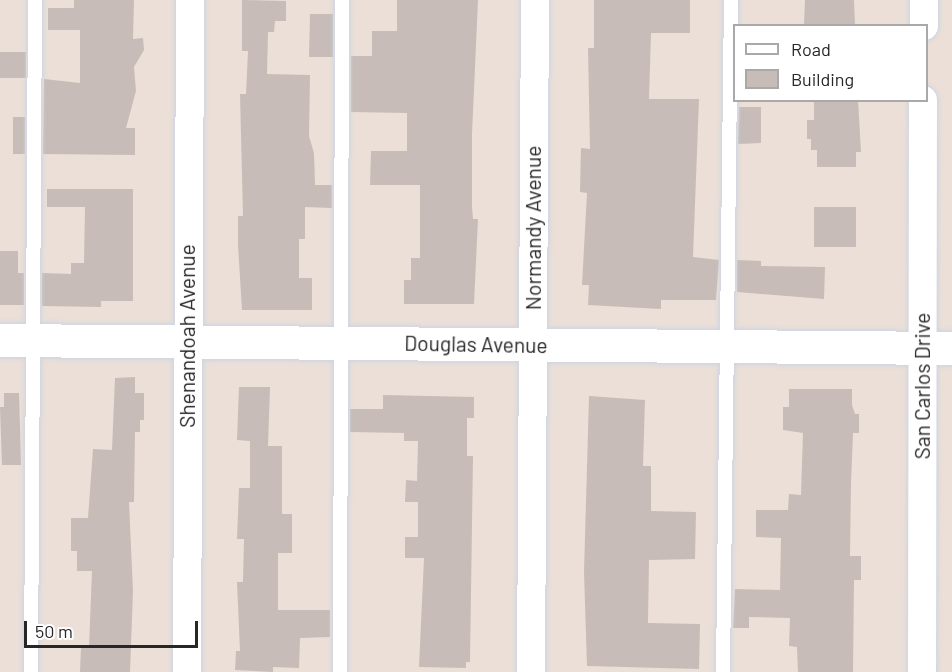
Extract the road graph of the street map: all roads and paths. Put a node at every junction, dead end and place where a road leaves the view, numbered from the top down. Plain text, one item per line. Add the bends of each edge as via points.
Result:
1 (35, 0) edge
2 (190, 0) edge
3 (342, 0) edge
4 (535, 0) edge
5 (731, 0) edge
6 (924, 0) edge
7 (924, 24) edge
8 (923, 102) edge
9 (16, 340) edge
10 (187, 342) junction
11 (343, 343) junction
12 (533, 345) junction
13 (724, 347) junction
14 (937, 348) edge
15 (31, 672) edge
16 (187, 672) edge
17 (340, 672) edge
18 (531, 672) edge
19 (723, 672) edge
20 (922, 672) edge

1 - 9 lane
2 - 10 street, Shenandoah Avenue
3 - 11 lane
4 - 12 street, Normandy Avenue
5 - 13 lane
6 - 7 street
8 - 14 street, San Carlos Drive
9 - 10 street, Douglas Avenue
9 - 15 lane
10 - 11 street, Douglas Avenue
10 - 16 street, Shenandoah Avenue
11 - 12 street, Douglas Avenue
11 - 17 lane
12 - 13 street, Douglas Avenue
12 - 18 street, Normandy Avenue
13 - 14 street, Douglas Avenue
13 - 19 lane
14 - 20 street, San Carlos Drive

